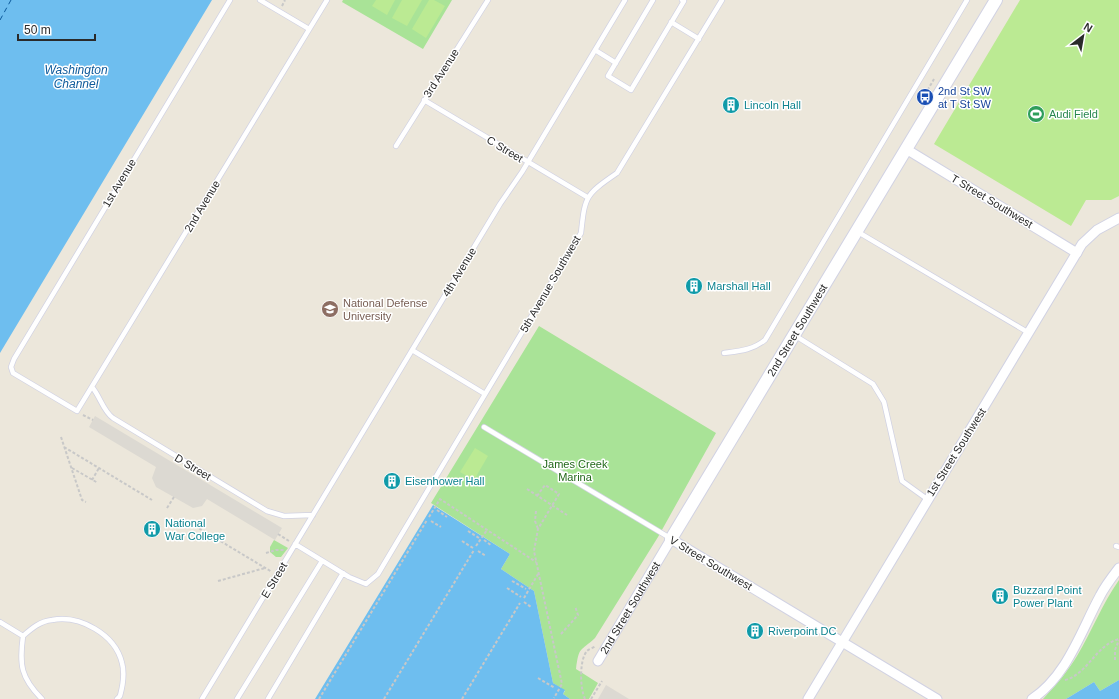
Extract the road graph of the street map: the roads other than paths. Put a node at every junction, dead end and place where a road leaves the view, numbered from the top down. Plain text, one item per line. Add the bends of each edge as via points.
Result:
1 (230, 0) edge
2 (260, 0) edge
3 (327, 0) edge
4 (488, 0) edge
5 (625, 0) edge
6 (653, 0) edge
7 (682, 0) edge
8 (722, 0) edge
9 (967, 0) edge
10 (996, 0) edge
11 (671, 22) junction
12 (309, 29) junction
13 (699, 39) junction
14 (595, 50) junction
15 (616, 63) junction
16 (424, 100) junction
17 (396, 146) dead end
18 (906, 149) junction
19 (528, 162) junction
20 (587, 197) junction
21 (1119, 218) edge
22 (857, 231) junction
23 (1077, 253) junction
24 (1029, 333) junction
25 (794, 336) junction
26 (412, 350) junction
27 (724, 353) dead end
28 (92, 387) junction
29 (485, 394) junction
30 (78, 412) joint
31 (484, 427) dead end
32 (927, 499) junction
33 (313, 515) junction
34 (671, 539) junction
35 (295, 544) junction
36 (322, 561) junction
37 (1119, 568) edge
38 (343, 573) junction
39 (0, 622) edge
40 (23, 636) junction
41 (842, 642) junction
42 (598, 661) dead end
43 (121, 698) edge
44 (42, 699) edge
45 (202, 699) edge
46 (237, 699) edge
47 (268, 699) edge
48 (808, 699) edge
49 (937, 699) edge
50 (1032, 699) edge

1 - 30 lane, 1st Avenue via 14,359 12,373
2 - 12 lane
3 - 12 lane, 2nd Avenue
4 - 16 lane, 3rd Avenue
5 - 14 lane, 4th Avenue
6 - 15 lane
7 - 11 lane via 684,1
8 - 13 lane
9 - 27 lane via 765,340 750,349
10 - 18 street, 2nd Street Southwest
11 - 13 lane
11 - 15 lane via 631,90 608,76
12 - 28 lane, 2nd Avenue
13 - 20 lane via 617,172
14 - 15 lane
14 - 19 lane, 4th Avenue
16 - 17 lane, 3rd Avenue
16 - 19 lane, C Street
18 - 22 street, 2nd Street Southwest
18 - 23 street, T Street Southwest
19 - 20 lane, C Street
19 - 26 lane, 4th Avenue via 503,198
20 - 29 lane, 5th Avenue Southwest via 581,234
21 - 23 street, 1st Street Southwest via 1092,234
22 - 24 lane
22 - 25 street, 2nd Street Southwest
23 - 24 street, 1st Street Southwest
24 - 32 street, 1st Street Southwest
25 - 32 lane via 874,384 884,402 902,481
25 - 34 street, 2nd Street Southwest
26 - 29 lane
26 - 33 lane, 4th Avenue
28 - 30 lane, 2nd Avenue
28 - 33 lane, D Street via 106,412 113,418 267,511 284,516
29 - 38 lane, 5th Avenue Southwest via 378,574 366,584
31 - 34 lane, V Street Southwest
32 - 41 street, 1st Street Southwest
33 - 35 lane, 4th Avenue
34 - 41 street, V Street Southwest
34 - 42 street, 2nd Street Southwest
35 - 36 lane
35 - 45 lane, E Street
36 - 38 lane
36 - 46 lane
37 - 50 street via 1102,591 1067,660 1050,684
38 - 47 lane
39 - 40 lane
40 - 43 lane via 36,626 50,620 65,618 96,628 116,648 122,662 124,680
40 - 44 lane via 20,656 23,674 30,688
41 - 48 street, 1st Street Southwest
41 - 49 street, V Street Southwest

